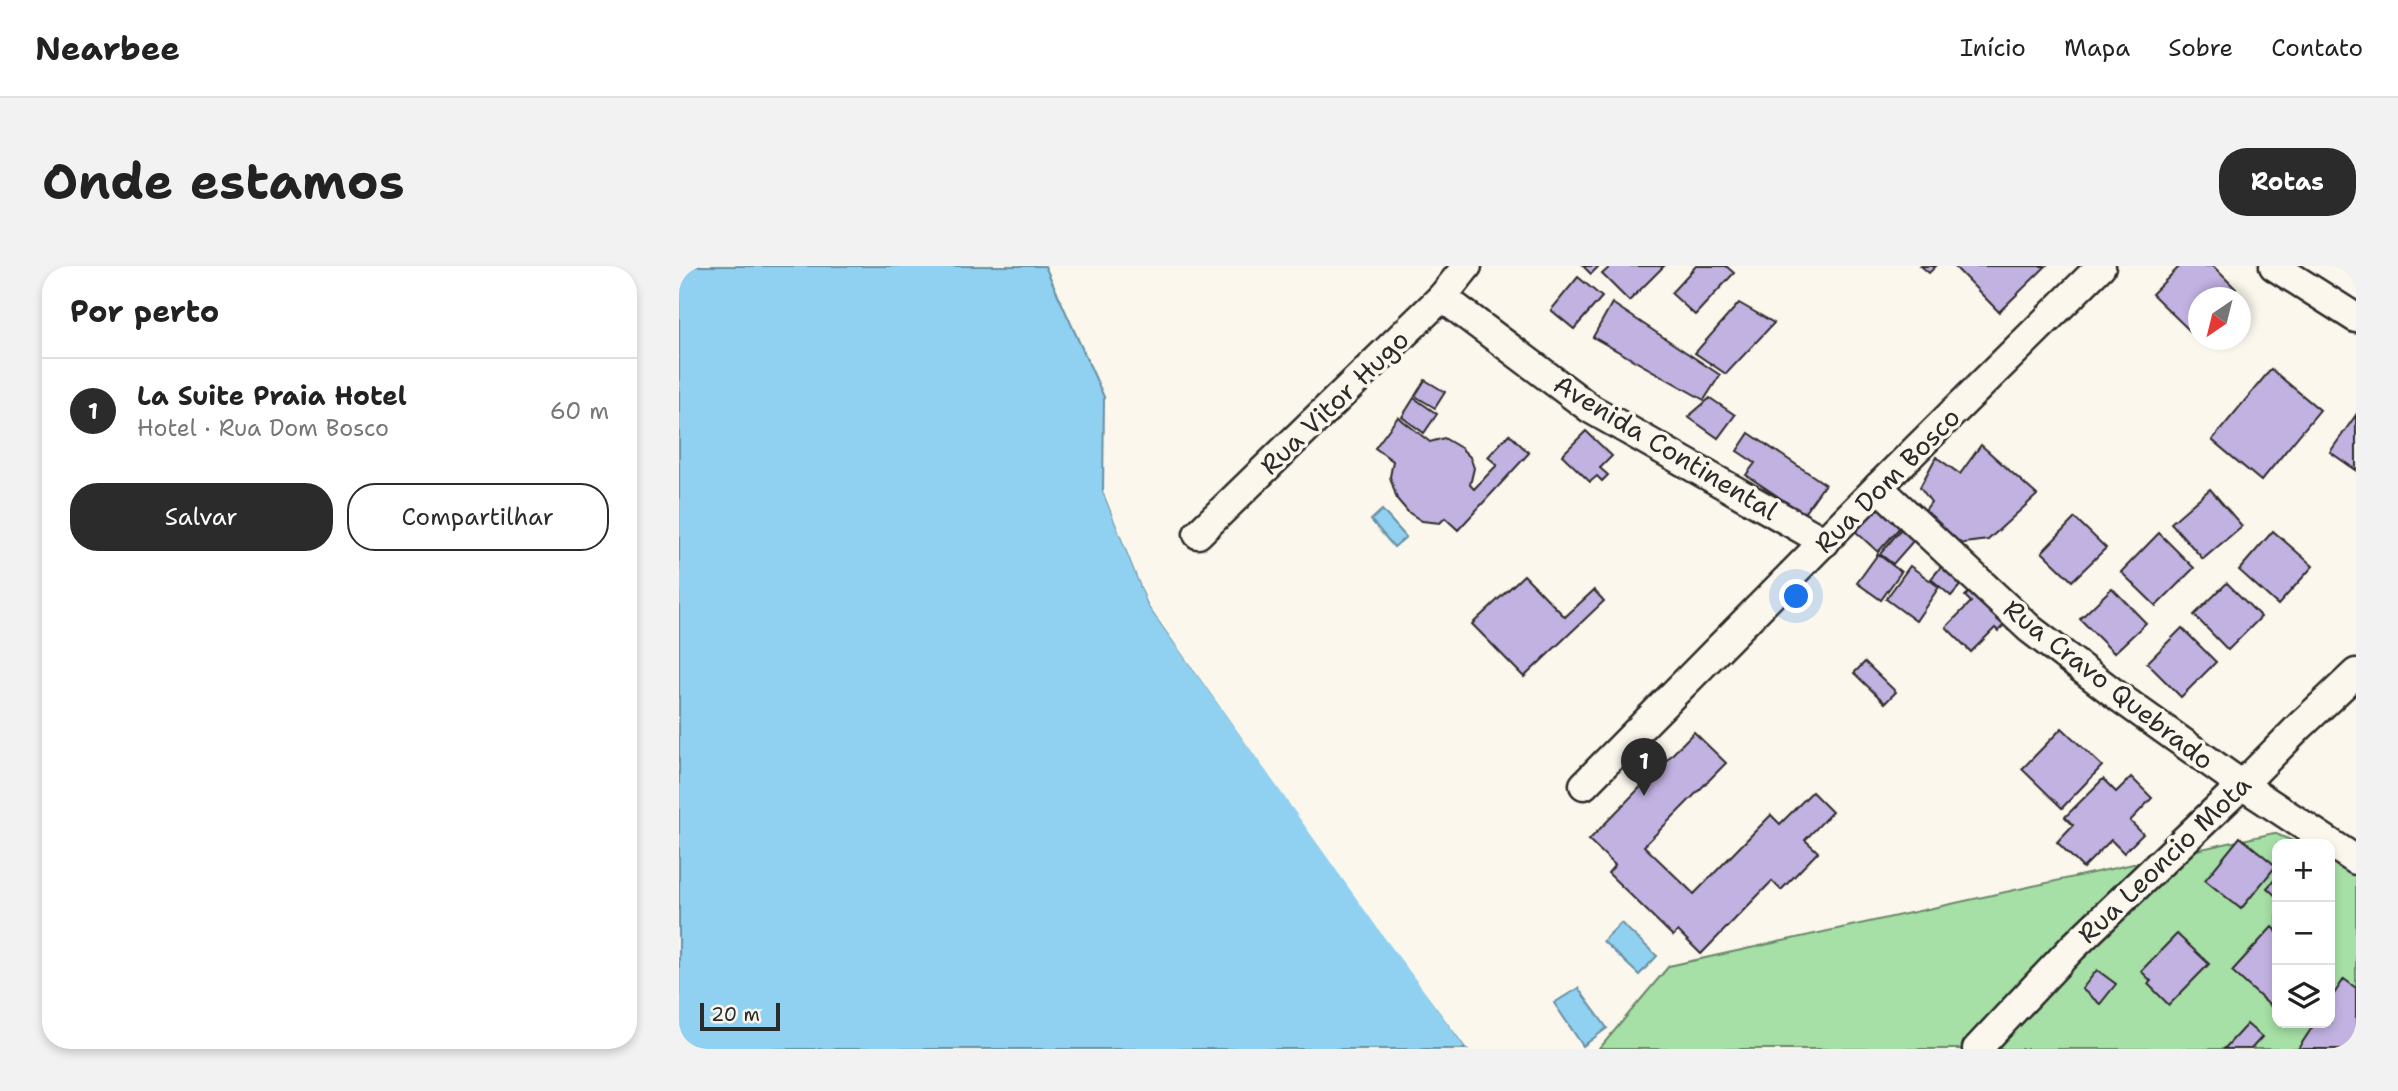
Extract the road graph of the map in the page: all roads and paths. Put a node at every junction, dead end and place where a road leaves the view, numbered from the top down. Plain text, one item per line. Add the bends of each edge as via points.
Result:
1 (1467, 266) edge
2 (2101, 266) edge
3 (2274, 266) edge
4 (1442, 297) junction
5 (2356, 317) edge
6 (1878, 487) junction
7 (1198, 534) dead end
8 (1825, 542) junction
9 (2356, 673) edge
10 (1584, 785) dead end
11 (2242, 785) junction
12 (2356, 860) edge
13 (1977, 1049) edge

1 - 4 street, Rua Vitor Hugo
2 - 6 street, Rua Dom Bosco
3 - 5 street
4 - 7 street, Rua Vitor Hugo
4 - 8 street, Avenida Continental via 1591,409
6 - 8 street, Rua Dom Bosco
6 - 11 street, Rua Cravo Quebrado via 2030,629
8 - 10 street, Rua Dom Bosco
9 - 11 street, Rua Leoncio Mota
11 - 12 street, Rua Cravo Quebrado
11 - 13 street, Rua Leoncio Mota via 2073,947

